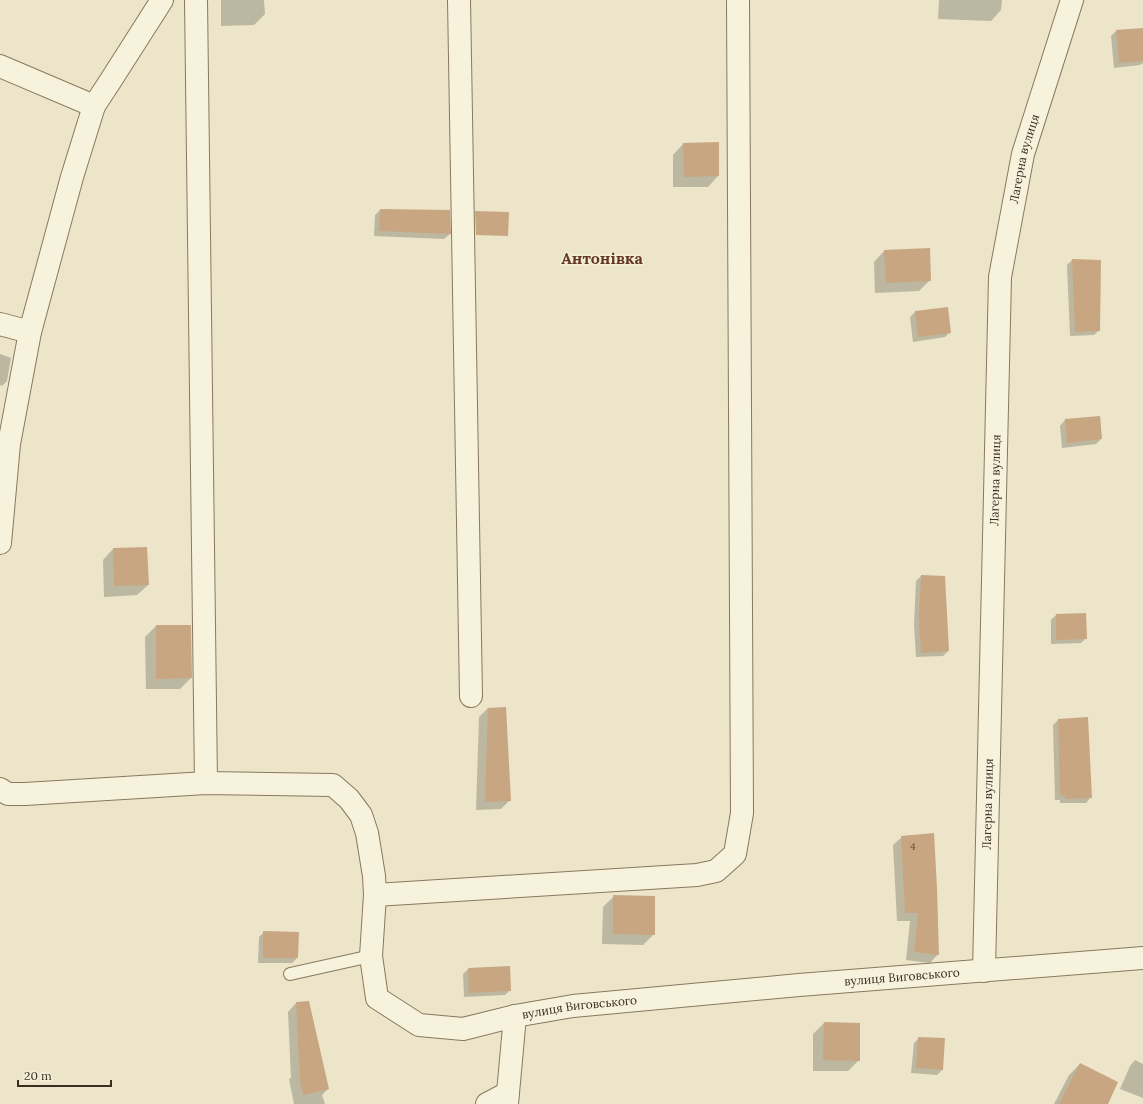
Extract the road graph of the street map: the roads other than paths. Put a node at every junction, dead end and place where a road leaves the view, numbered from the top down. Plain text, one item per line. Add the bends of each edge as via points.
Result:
1 (162, 0) edge
2 (196, 0) edge
3 (459, 0) edge
4 (738, 0) edge
5 (1072, 0) edge
6 (0, 66) edge
7 (94, 106) junction
8 (0, 324) edge
9 (30, 332) junction
10 (0, 543) edge
11 (471, 696) dead end
12 (206, 783) junction
13 (0, 789) edge
14 (374, 895) junction
15 (371, 956) junction
16 (1143, 958) edge
17 (984, 971) junction
18 (290, 974) dead end
19 (515, 1016) junction
20 (508, 1099) edge
21 (487, 1104) edge

1 - 7 street
2 - 12 street
3 - 11 street
4 - 14 street via 742,813 735,854 716,871 697,875
5 - 17 street, Лагерна вулиця via 1022,154 1000,277
6 - 7 street
7 - 9 street
8 - 9 street
9 - 10 street via 10,444
12 - 13 street, вулиця Виговського via 25,794 8,794
12 - 14 street, вулиця Виговського via 333,785 349,799 361,815 368,833
14 - 15 street, вулиця Виговського
15 - 18 lane
15 - 19 street, вулиця Виговського via 378,998 419,1025 463,1029
16 - 17 street, вулиця Виговського
17 - 19 street, вулиця Виговського via 573,1006
19 - 20 street
20 - 21 street

